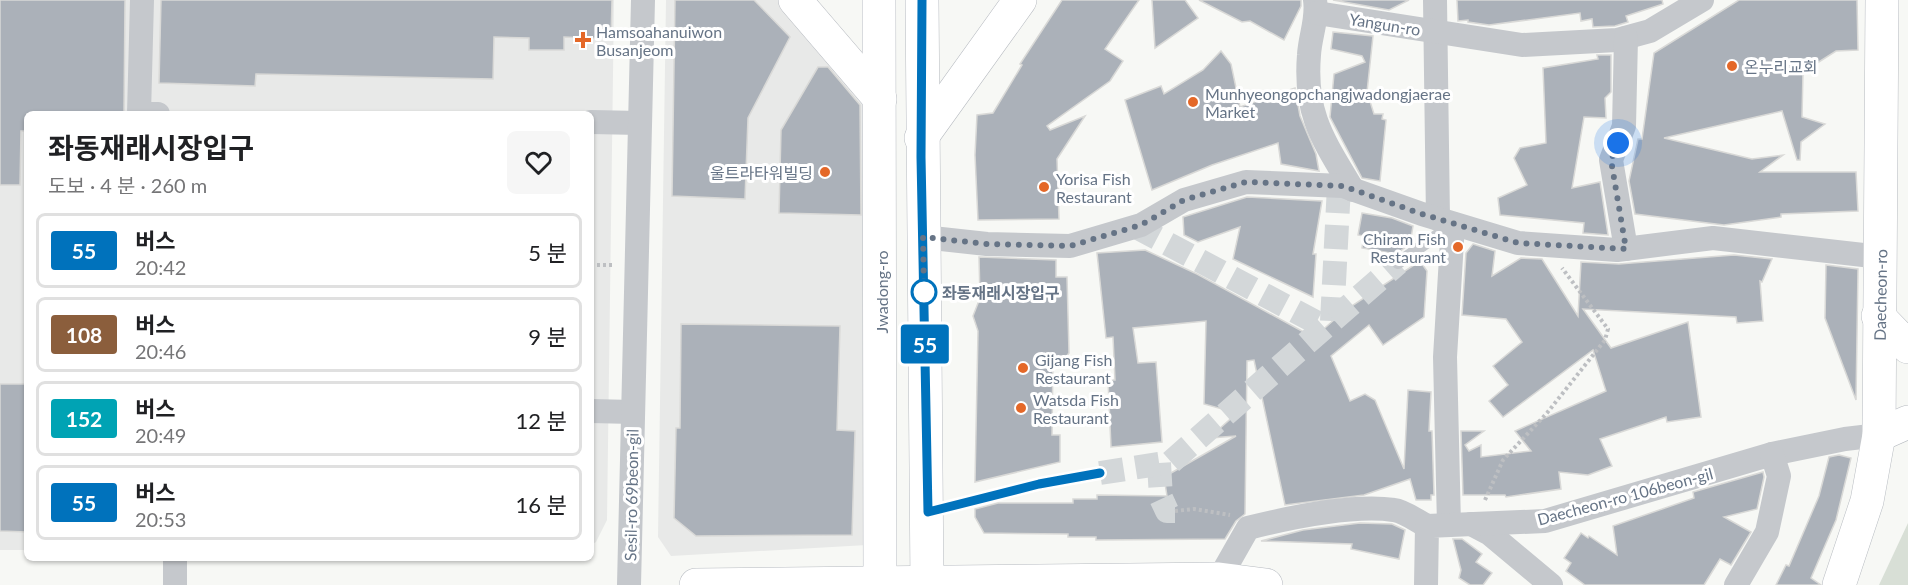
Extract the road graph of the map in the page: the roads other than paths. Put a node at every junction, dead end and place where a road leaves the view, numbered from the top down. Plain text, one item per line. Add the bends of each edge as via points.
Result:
1 (142, 0) edge
2 (643, 0) edge
3 (795, 0) edge
4 (879, 0) edge
5 (922, 0) edge
6 (1020, 0) edge
7 (1435, 0) edge
8 (1702, 0) edge
9 (1882, 0) edge
10 (1316, 6) edge
11 (1433, 31) junction
12 (1626, 38) junction
13 (879, 99) junction
14 (140, 111) edge
15 (594, 122) edge
16 (640, 123) junction
17 (921, 138) junction
18 (1353, 190) junction
19 (1446, 221) junction
20 (923, 237) junction
21 (1626, 249) junction
22 (1881, 256) junction
23 (1398, 263) tunnel mouth
24 (1878, 316) junction
25 (1908, 347) edge
26 (594, 411) edge
27 (633, 412) junction
28 (1908, 422) edge
29 (1879, 435) junction
30 (1772, 454) junction
31 (1100, 473) tunnel mouth
32 (928, 512) junction
33 (1456, 524) junction
34 (175, 561) edge
35 (1219, 579) junction
36 (927, 584) edge
37 (175, 585) edge
38 (629, 585) edge
39 (696, 585) edge
40 (880, 585) edge
41 (1266, 585) edge
42 (1426, 585) edge
43 (1551, 585) edge
44 (1736, 585) edge
45 (1839, 585) edge

1 - 14 street
2 - 16 street
3 - 13 main road
4 - 13 main road, Jwadong-ro
5 - 17 main road
6 - 17 main road
7 - 11 street
8 - 12 street via 1650,31
9 - 22 main road, Daecheon-ro
10 - 11 street, Yangun-ro
10 - 18 street via 1309,54 1311,104 1316,128
11 - 12 street via 1522,45
11 - 19 street
12 - 21 street via 1624,126 1611,160
13 - 40 main road, Jwadong-ro
15 - 16 street
16 - 27 street
17 - 20 main road
18 - 19 street
18 - 20 street via 1343,186 1246,182 1184,200 1141,225 1070,246 987,244
19 - 21 street via 1518,243
19 - 23 lane
19 - 33 street via 1445,357
20 - 32 main road
21 - 22 street via 1713,238
22 - 24 main road, Daecheon-ro
24 - 25 main road
24 - 29 main road, Daecheon-ro
26 - 27 street, Sesil-ro 69beon-gil
27 - 38 street, Sesil-ro 69beon-gil
28 - 29 main road
29 - 30 street, Daecheon-ro 106beon-gil
29 - 45 main road, Daecheon-ro via 1867,501
30 - 33 street, Daecheon-ro 106beon-gil via 1545,521
30 - 44 street via 1779,476 1767,532
31 - 32 lane
32 - 36 main road
33 - 35 street via 1395,510 1290,517 1248,528
33 - 42 street
33 - 43 street via 1490,534
34 - 37 street
35 - 36 main road
35 - 41 main road
36 - 40 main road
39 - 40 main road

